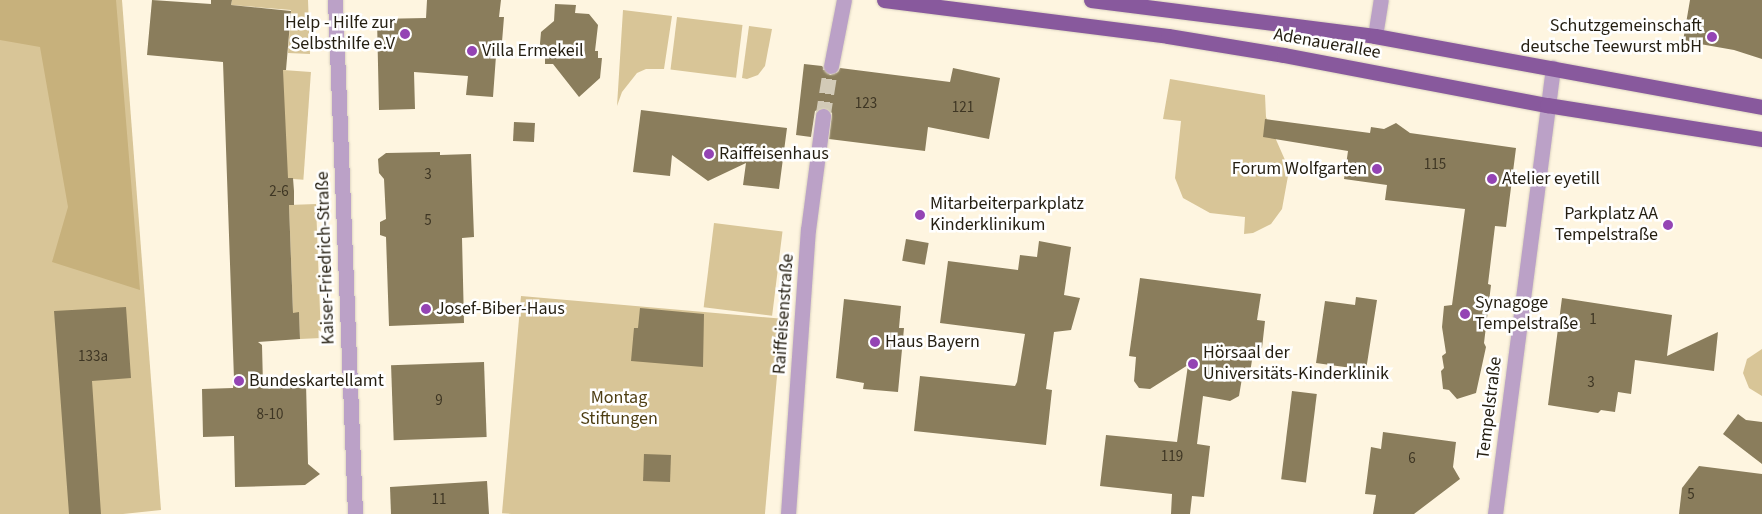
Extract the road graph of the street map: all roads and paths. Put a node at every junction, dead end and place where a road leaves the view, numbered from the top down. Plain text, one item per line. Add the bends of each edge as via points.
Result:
1 (335, 0) edge
2 (844, 0) edge
3 (884, 0) edge
4 (1092, 0) edge
5 (1381, 0) edge
6 (1375, 36) junction
7 (831, 66) tunnel mouth
8 (1553, 68) junction
9 (1547, 105) junction
10 (1762, 107) edge
11 (823, 116) tunnel mouth
12 (1762, 139) edge
13 (355, 514) edge
14 (788, 514) edge
15 (1495, 514) edge

1 - 13 street, Kaiser-Friedrich-Straße
2 - 7 street
3 - 9 main road, Adenauerallee via 1216,44
4 - 6 main road, Adenauerallee
5 - 6 street
6 - 8 main road, Adenauerallee
8 - 9 street, Tempelstraße
8 - 10 main road, Adenauerallee
9 - 12 main road, Adenauerallee
9 - 15 street, Tempelstraße
11 - 14 street, Raiffeisenstraße via 808,230

